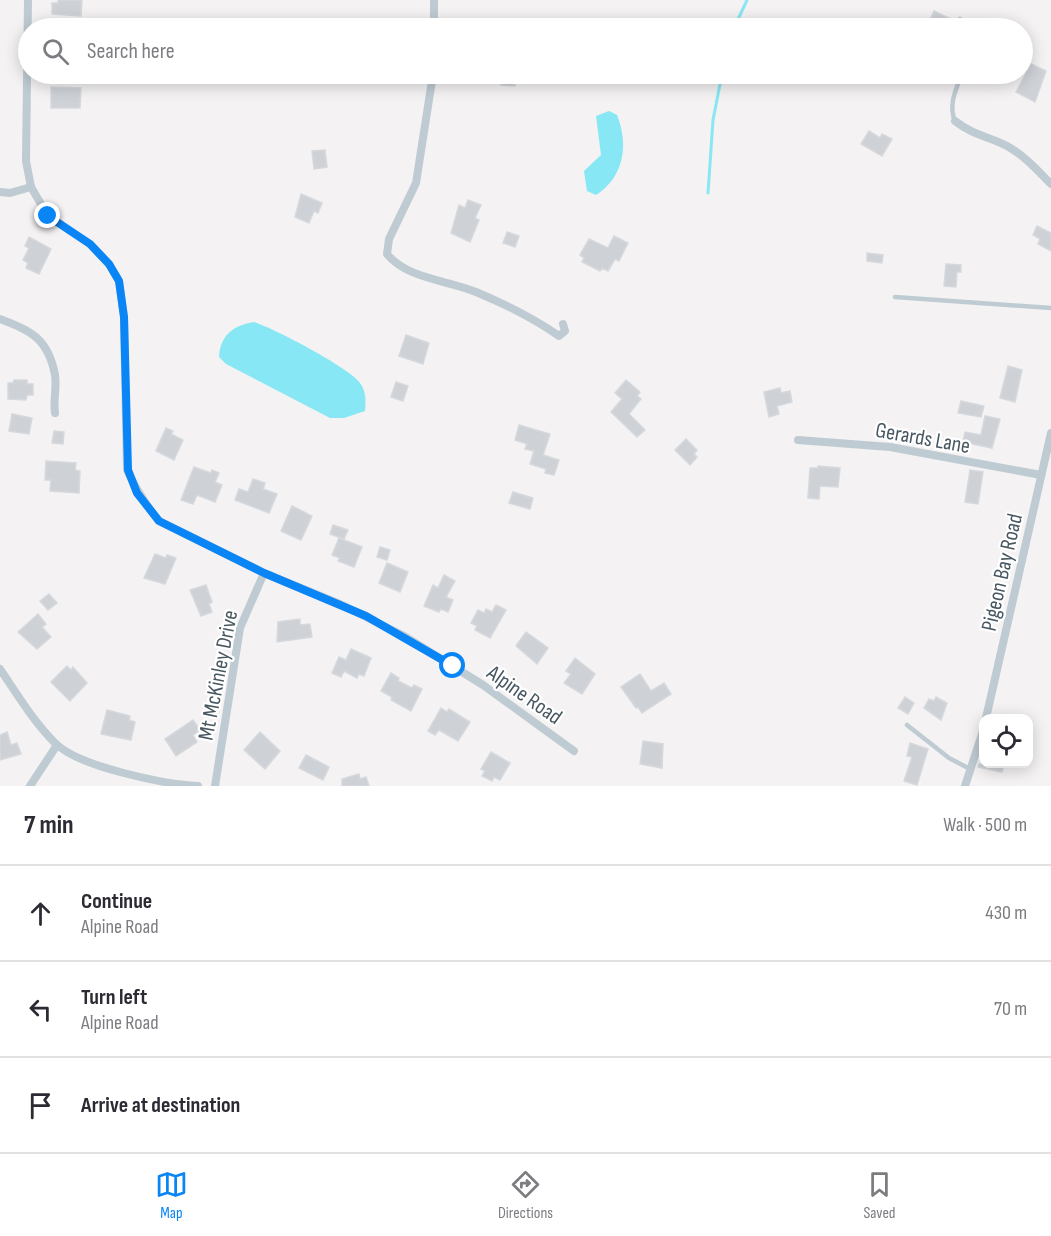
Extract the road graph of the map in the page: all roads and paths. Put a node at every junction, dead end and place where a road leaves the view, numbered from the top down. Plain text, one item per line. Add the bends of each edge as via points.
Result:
1 (28, 0) edge
2 (434, 0) edge
3 (28, 18) edge
4 (435, 18) edge
5 (27, 84) edge
6 (431, 84) edge
7 (958, 84) edge
8 (955, 121) joint
9 (1051, 183) edge
10 (31, 187) junction
11 (0, 192) edge
12 (895, 297) dead end
13 (1051, 308) edge
14 (0, 318) edge
15 (563, 324) dead end
16 (55, 413) dead end
17 (1051, 433) edge
18 (798, 440) dead end
19 (1041, 475) junction
20 (264, 573) junction
21 (0, 669) edge
22 (987, 714) edge
23 (908, 725) dead end
24 (979, 743) edge
25 (57, 745) junction
26 (574, 751) dead end
27 (970, 769) junction
28 (30, 786) edge
29 (198, 786) edge
30 (215, 786) edge
31 (965, 786) edge

1 - 3 street, Alpine Road
2 - 4 street
5 - 10 street, Alpine Road via 26,161
6 - 15 street via 416,183 389,239 387,254 398,266 484,295 559,336 566,331
7 - 8 lane via 953,99
8 - 9 street via 981,138 1009,147
10 - 11 street via 10,194
10 - 20 street, Alpine Road via 48,216 90,244 119,281 124,317 128,470 137,493 159,521
12 - 13 lane
14 - 16 street via 27,329 44,347 55,375
17 - 19 street, Pigeon Bay Road
18 - 19 street, Gerards Lane via 890,447
19 - 22 street, Pigeon Bay Road
20 - 26 street, Alpine Road via 404,636 483,685
20 - 30 street, Mt McKinley Drive via 240,628
21 - 25 street
23 - 27 lane via 949,759
24 - 27 street
25 - 28 street
25 - 29 street via 88,760 144,778
27 - 31 street

